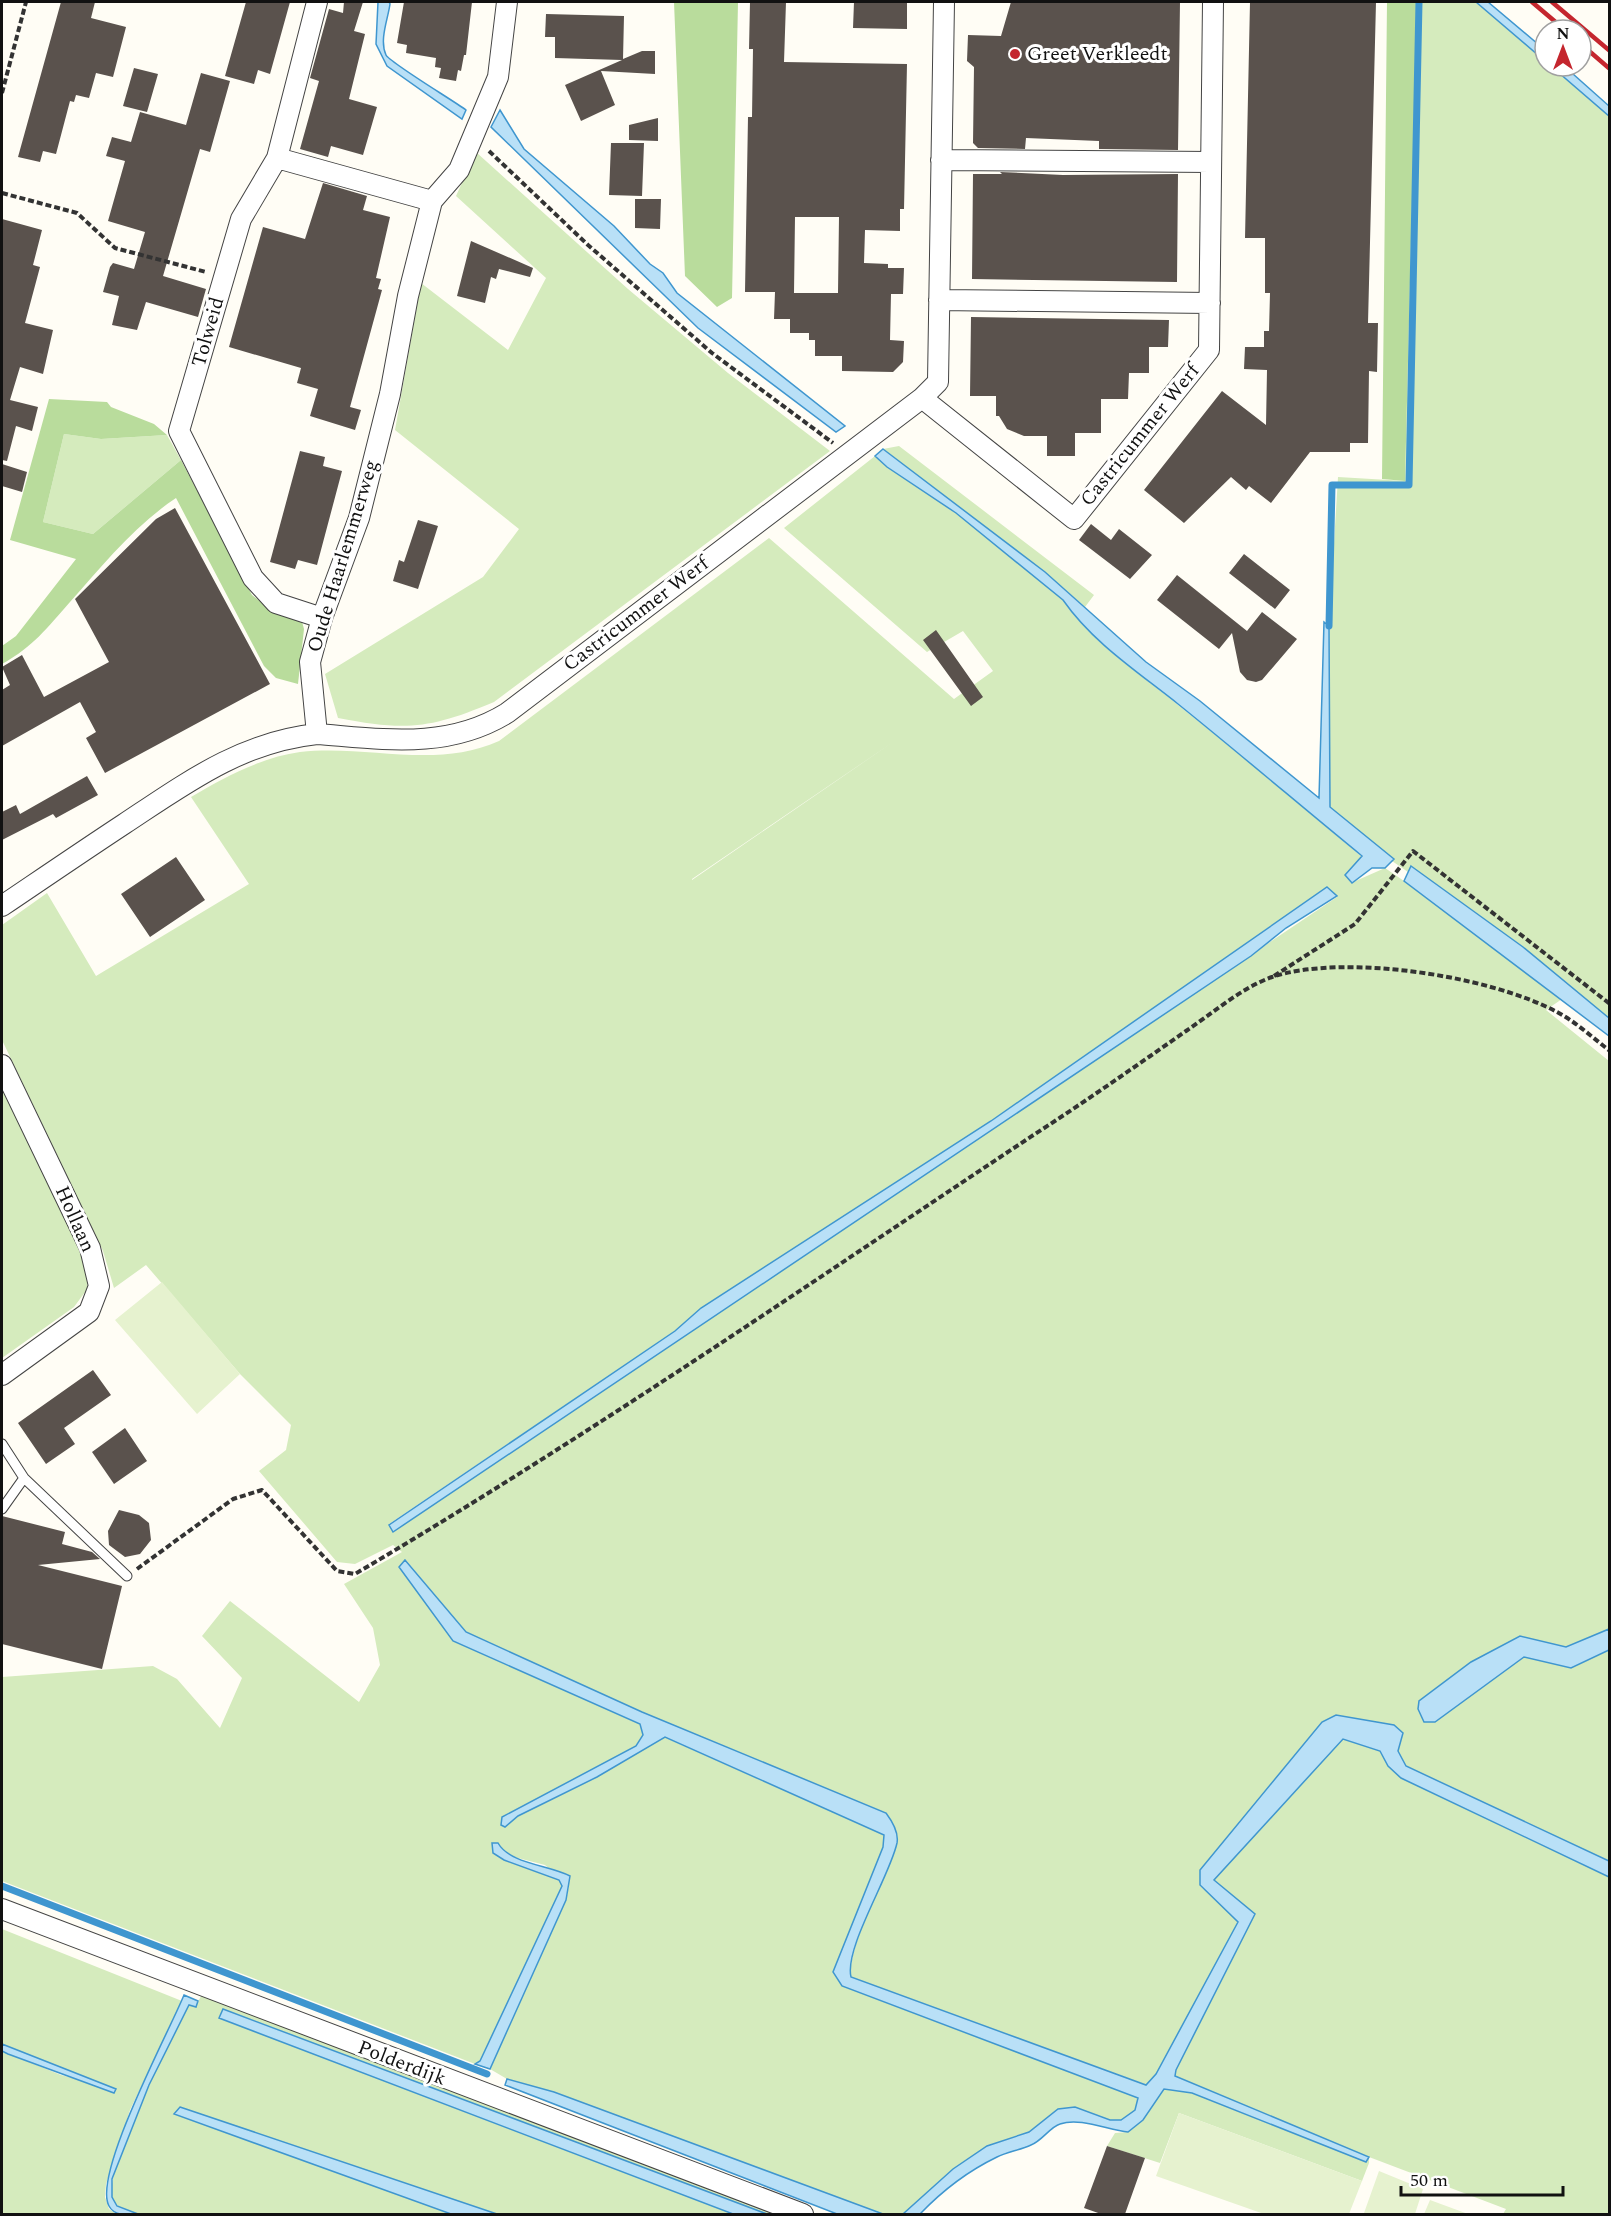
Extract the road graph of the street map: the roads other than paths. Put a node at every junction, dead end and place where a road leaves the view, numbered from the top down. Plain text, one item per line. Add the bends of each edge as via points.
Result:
1 (317, 2) edge
2 (507, 2) edge
3 (944, 2) edge
4 (1213, 2) edge
5 (277, 158) junction
6 (941, 160) junction
7 (1211, 162) junction
8 (432, 201) junction
9 (939, 300) junction
10 (1210, 303) junction
11 (922, 398) junction
12 (322, 618) junction
13 (317, 734) junction
14 (2, 906) edge
15 (2, 1065) edge
16 (2, 1375) edge
17 (2, 1444) edge
18 (24, 1478) junction
19 (2, 1509) edge
20 (127, 1576) road end
21 (2, 1909) edge
22 (803, 2214) edge

1 - 5 street, Tolweid
2 - 8 street, Oude Haarlemmerweg via 498,77 459,170
3 - 6 street, Castricummer Werf
4 - 7 street, Castricummer Werf
5 - 8 street
5 - 12 street, Tolweid via 241,219 179,431 253,578 276,603
6 - 7 street
6 - 9 street, Castricummer Werf
7 - 10 street, Castricummer Werf
8 - 12 street, Oude Haarlemmerweg via 359,518
9 - 10 street
9 - 11 street, Castricummer Werf via 938,382
10 - 11 street, Castricummer Werf via 1209,350 1074,519
11 - 13 street, Castricummer Werf via 484,727 442,738 395,740
12 - 13 street, Oude Haarlemmerweg via 310,662
13 - 14 street via 269,742 224,761
15 - 16 street, Hollaan via 90,1248 99,1286 89,1312
17 - 18 lane
18 - 19 lane
18 - 20 lane
21 - 22 street, Polderdijk

